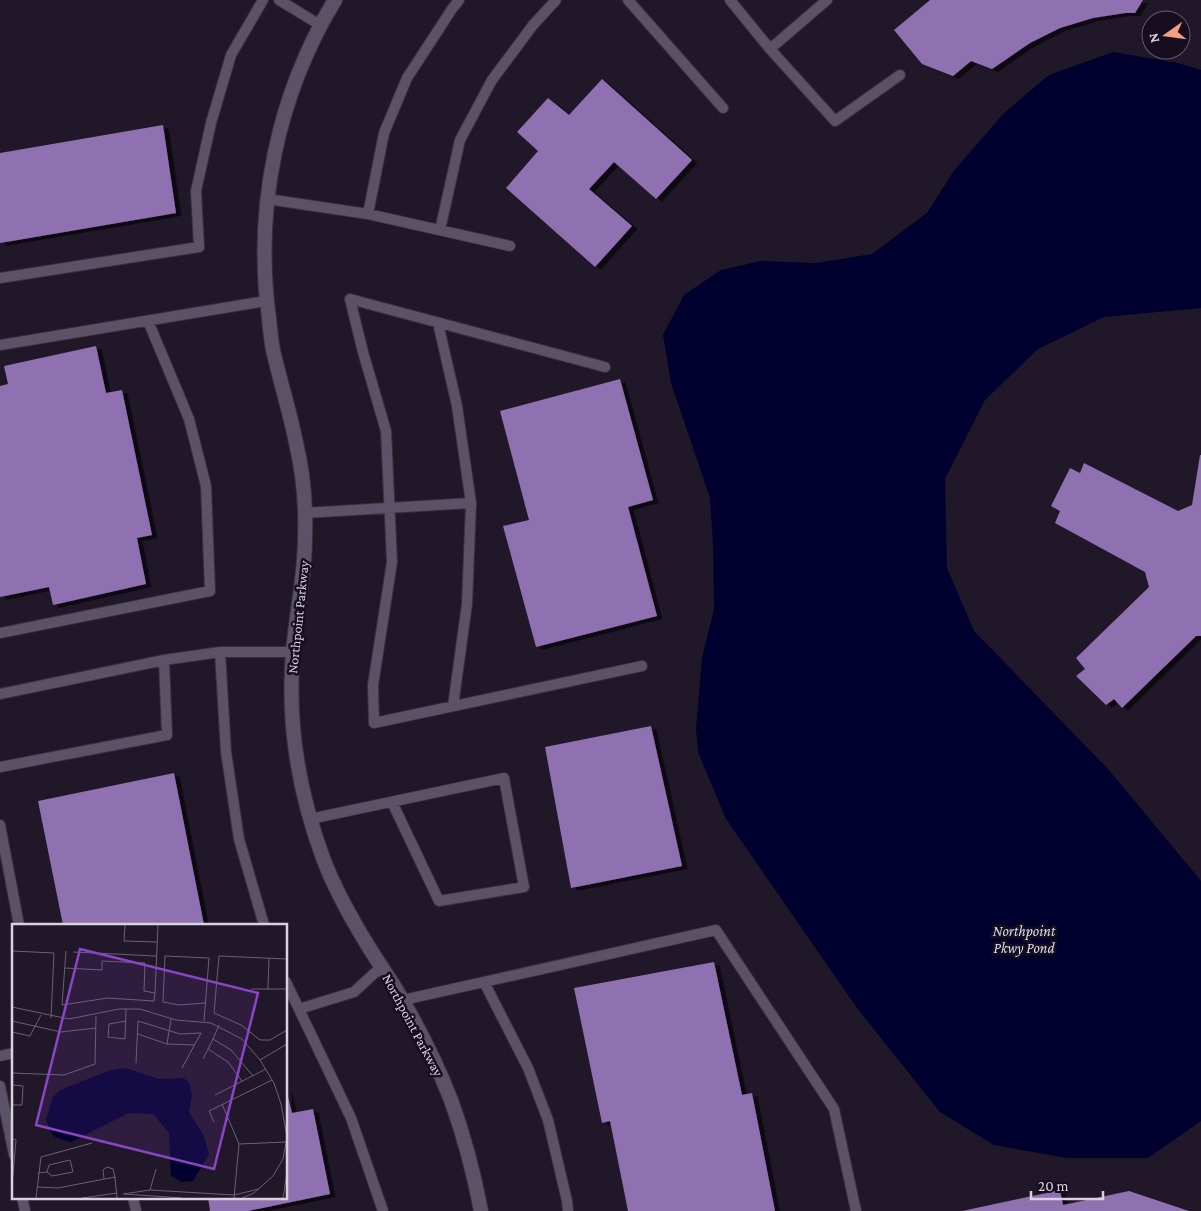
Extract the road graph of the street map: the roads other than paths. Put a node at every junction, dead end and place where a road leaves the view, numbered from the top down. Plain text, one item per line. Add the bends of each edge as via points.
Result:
1 (263, 0) edge
2 (279, 0) edge
3 (335, 0) edge
4 (459, 0) edge
5 (556, 0) edge
6 (628, 0) edge
7 (730, 0) edge
8 (827, 0) edge
9 (320, 25) junction
10 (770, 48) junction
11 (900, 75) dead end
12 (723, 108) dead end
13 (268, 198) junction
14 (368, 214) junction
15 (440, 230) junction
16 (510, 246) dead end
17 (0, 278) edge
18 (266, 301) junction
19 (148, 321) junction
20 (438, 323) junction
21 (0, 345) edge
22 (605, 367) dead end
23 (471, 503) junction
24 (389, 508) junction
25 (304, 513) junction
26 (0, 633) edge
27 (220, 652) junction
28 (293, 652) junction
29 (164, 660) junction
30 (642, 666) dead end
31 (0, 694) edge
32 (453, 706) junction
33 (0, 767) edge
34 (392, 802) junction
35 (310, 819) junction
36 (0, 825) edge
37 (19, 924) edge
38 (264, 924) edge
39 (381, 967) junction
40 (484, 982) junction
41 (288, 986) edge
42 (403, 1000) junction
43 (298, 1009) junction
44 (0, 1086) edge
45 (12, 1144) edge
46 (22, 1198) edge
47 (134, 1198) edge
48 (25, 1211) edge
49 (136, 1211) edge
50 (384, 1211) edge
51 (479, 1211) edge
52 (568, 1211) edge
53 (856, 1211) edge

1 - 17 lane via 231,55 211,123 196,191 199,247
2 - 9 lane
3 - 9 street, Northpoint Parkway
4 - 14 lane via 407,78 384,133
5 - 15 lane via 492,80 460,140
6 - 12 lane
7 - 10 lane
8 - 10 lane
9 - 13 street, Northpoint Parkway via 298,74 280,131
10 - 11 lane via 835,122
13 - 14 lane
13 - 18 street, Northpoint Parkway via 264,249
14 - 15 lane
15 - 16 lane
18 - 19 lane
18 - 25 street, Northpoint Parkway via 273,348 297,445
19 - 21 lane
19 - 26 lane via 189,419 206,486 210,591
20 - 22 lane
20 - 23 lane via 457,406
20 - 24 lane via 350,299 386,431
23 - 24 lane
23 - 32 lane via 467,604
24 - 25 lane
24 - 32 lane via 392,562 373,685 374,722
25 - 28 street, Northpoint Parkway via 301,595
27 - 28 lane
27 - 29 lane
27 - 38 lane via 226,752 239,839
28 - 35 street, Northpoint Parkway via 293,730
29 - 31 lane
29 - 33 lane via 166,735
30 - 32 lane
34 - 34 lane via 504,778 524,887 438,901
34 - 35 lane
35 - 39 street, Northpoint Parkway via 340,896
36 - 37 lane
39 - 42 street, Northpoint Parkway
39 - 43 lane via 354,992
40 - 42 lane
40 - 52 lane via 528,1068 548,1120
40 - 53 lane via 716,930 834,1109
41 - 43 lane
42 - 51 street, Northpoint Parkway via 452,1102 471,1166
43 - 50 lane via 351,1118
44 - 45 lane
46 - 48 lane
47 - 49 lane

